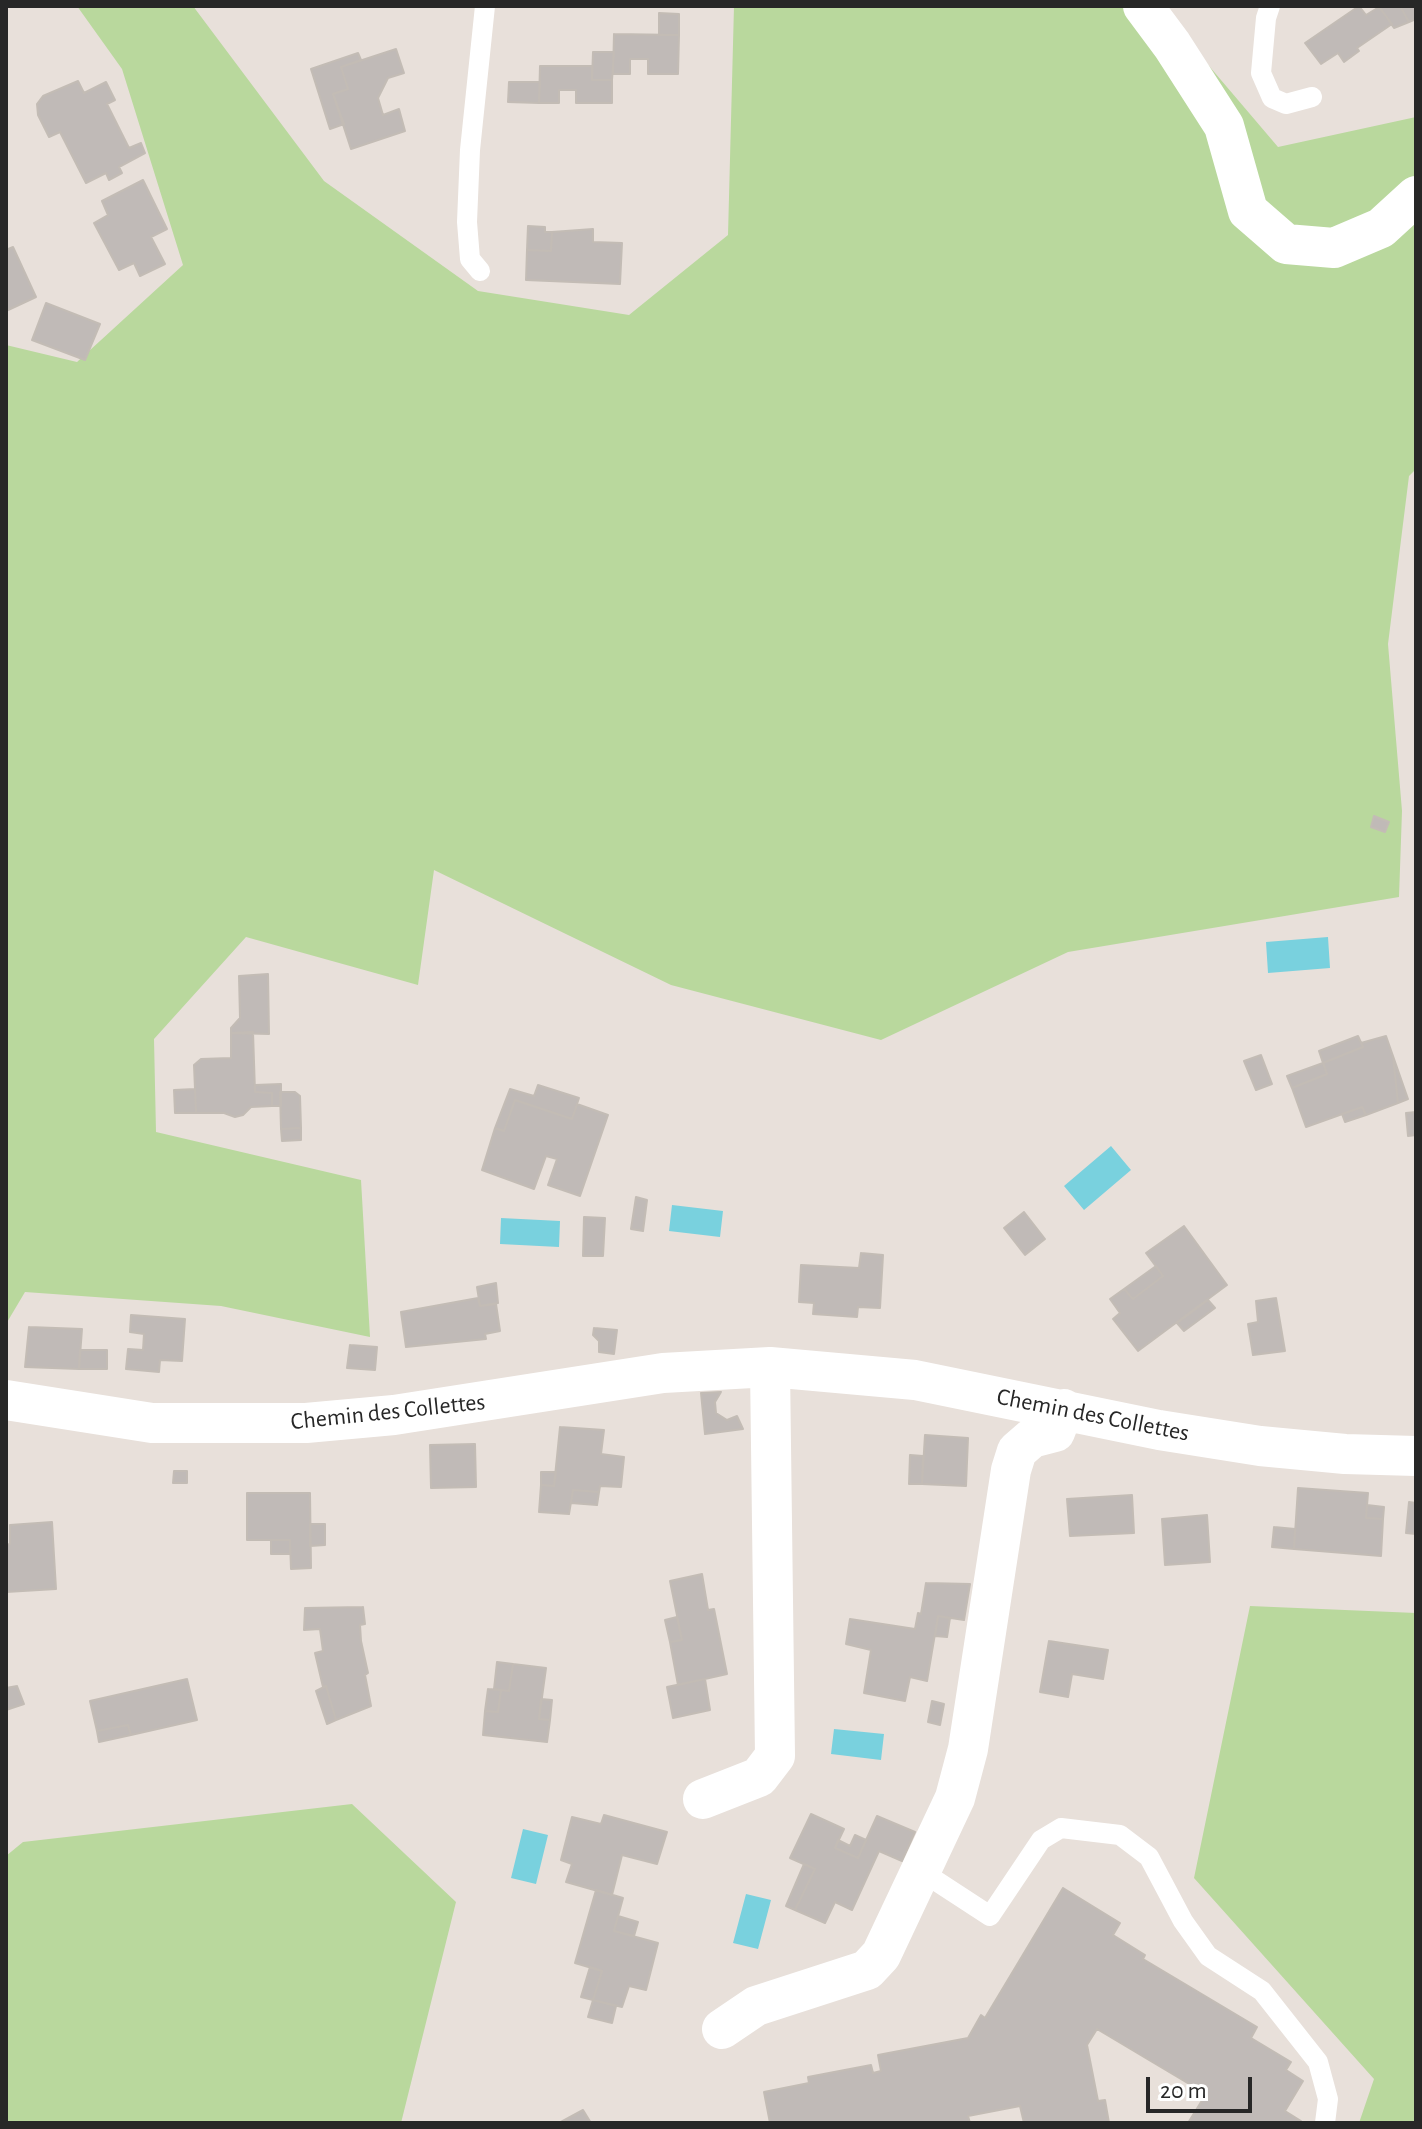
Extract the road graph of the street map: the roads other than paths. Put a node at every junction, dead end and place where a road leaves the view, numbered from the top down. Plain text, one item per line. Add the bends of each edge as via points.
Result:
1 (485, 6) edge
2 (1143, 6) edge
3 (1270, 6) edge
4 (1312, 97) dead end
5 (1416, 196) edge
6 (480, 271) dead end
7 (770, 1367) junction
8 (6, 1400) edge
9 (1064, 1409) junction
10 (1416, 1456) edge
11 (703, 1799) dead end
12 (921, 1871) junction
13 (722, 2029) dead end
14 (1325, 2123) edge

1 - 6 lane via 467,222 470,259
2 - 5 street via 1224,126 1248,211 1286,244 1334,248 1381,228
3 - 4 lane via 1261,73 1272,98 1286,104
7 - 8 street, Chemin des Collettes via 663,1373 394,1415 306,1423 152,1423
7 - 9 street, Chemin des Collettes via 915,1380
7 - 11 street via 775,1756 759,1777
9 - 10 street, Chemin des Collettes via 1260,1446
9 - 12 street via 1055,1432 1032,1438 1017,1451 1011,1470 968,1749 955,1798
12 - 13 street via 881,1955 867,1970 756,2006
12 - 14 lane via 990,1916 1041,1840 1061,1828 1120,1835 1149,1857 1208,1956 1262,1991 1318,2062 1328,2099

